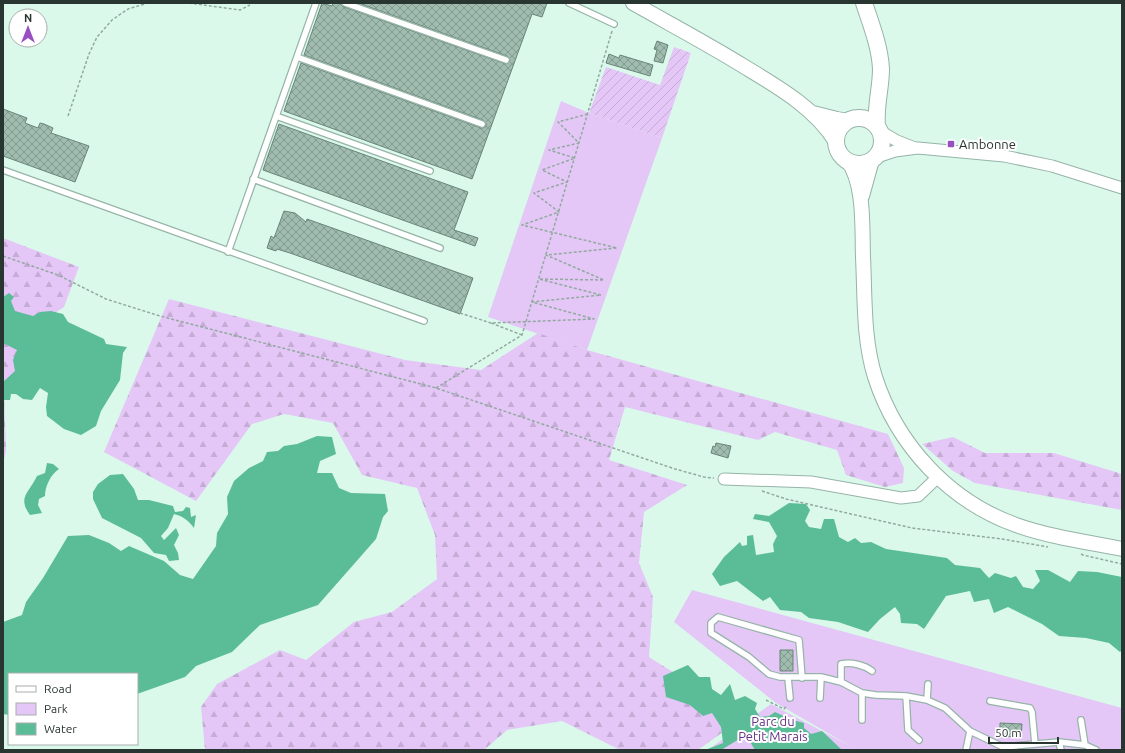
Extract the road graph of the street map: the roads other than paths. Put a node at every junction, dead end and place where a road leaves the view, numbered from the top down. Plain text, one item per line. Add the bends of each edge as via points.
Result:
1 (316, 3) edge
2 (344, 3) edge
3 (569, 3) edge
4 (633, 3) edge
5 (864, 3) edge
6 (614, 24) road end
7 (298, 56) junction
8 (506, 60) dead end
9 (880, 80) junction
10 (812, 112) junction
11 (276, 116) junction
12 (852, 120) junction
13 (482, 124) dead end
14 (878, 129) junction
15 (836, 142) junction
16 (918, 148) junction
17 (873, 159) junction
18 (846, 160) junction
19 (3, 170) edge
20 (430, 171) dead end
21 (253, 180) junction
22 (1122, 188) edge
23 (861, 198) junction
24 (440, 248) dead end
25 (228, 252) junction
26 (424, 321) dead end
27 (938, 477) junction
28 (724, 479) road end
29 (1122, 549) edge
30 (872, 671) dead end
31 (821, 677) junction
32 (788, 678) junction
33 (802, 678) junction
34 (841, 682) junction
35 (928, 684) dead end
36 (862, 693) junction
37 (906, 696) junction
38 (790, 698) road end
39 (820, 698) dead end
40 (927, 700) junction
41 (990, 701) dead end
42 (862, 720) dead end
43 (1081, 720) dead end
44 (970, 731) junction
45 (919, 740) dead end
46 (1060, 742) junction
47 (1035, 744) junction
48 (1085, 745) junction
49 (966, 750) edge
50 (1061, 750) edge
51 (1096, 750) edge

1 - 7 lane
2 - 8 lane
3 - 6 lane
4 - 10 street via 762,77
5 - 9 main road via 878,50
7 - 11 lane
7 - 13 lane
9 - 12 main road via 870,100
9 - 14 main road via 876,112
10 - 12 street
10 - 15 street
11 - 20 lane
11 - 21 lane
12 - 14 main road via 870,121
12 - 15 main road via 840,127
14 - 16 street via 897,141
14 - 17 main road via 882,141
15 - 18 main road via 839,153
16 - 17 street via 895,151
16 - 22 street via 1024,159
17 - 18 main road via 862,164
17 - 23 street
18 - 23 street via 852,169
19 - 25 lane
21 - 24 lane
21 - 25 lane
23 - 27 street via 867,333 875,377 893,420 908,444
25 - 26 lane
27 - 28 street via 918,496 901,498 811,482
27 - 29 street via 978,507 1016,525
30 - 34 lane via 865,666 842,664
31 - 33 lane
31 - 34 lane
31 - 39 lane
32 - 33 lane
32 - 33 lane via 769,674 749,657 711,633 711,624 718,617 799,640
32 - 38 lane
34 - 36 lane
35 - 40 lane
36 - 37 lane
36 - 42 lane
37 - 40 lane
37 - 45 lane via 908,730
40 - 44 lane via 945,708
41 - 47 lane via 1030,708
43 - 48 lane
44 - 47 lane via 1002,747
44 - 49 lane
46 - 47 lane
46 - 48 lane
46 - 50 lane
48 - 51 lane

